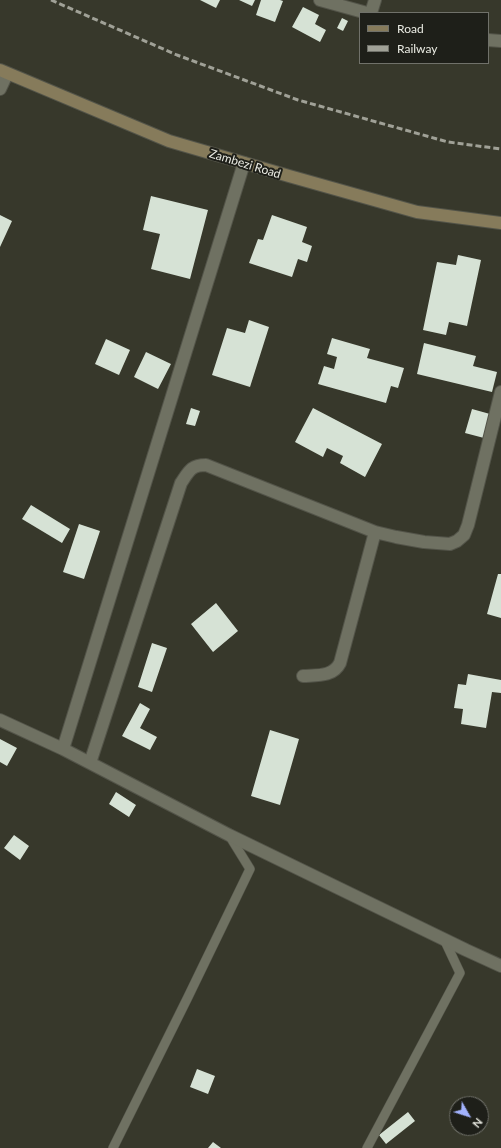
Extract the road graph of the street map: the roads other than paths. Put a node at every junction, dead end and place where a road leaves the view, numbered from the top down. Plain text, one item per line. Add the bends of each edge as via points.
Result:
1 (320, 0) edge
2 (375, 0) edge
3 (363, 12) edge
4 (371, 12) edge
5 (489, 40) edge
6 (501, 42) edge
7 (4, 72) edge
8 (0, 88) edge
9 (244, 163) junction
10 (501, 223) edge
11 (501, 392) edge
12 (375, 532) junction
13 (303, 676) dead end
14 (0, 720) edge
15 (63, 749) junction
16 (90, 763) junction
17 (229, 834) junction
18 (444, 939) junction
19 (501, 966) edge
20 (113, 1148) edge
21 (367, 1148) edge

1 - 3 street
2 - 4 street
5 - 6 street
7 - 8 street
7 - 9 main road, Zambezi Road via 169,141
9 - 10 main road, Zambezi Road via 417,212
9 - 15 street
11 - 12 street via 468,525 458,541 450,544 424,542
12 - 13 street via 340,663 327,674
12 - 16 street via 206,465 197,465 189,471 182,483
14 - 15 street
15 - 16 street
16 - 17 street
17 - 18 street
17 - 20 lane via 250,869
18 - 19 street
18 - 21 lane via 460,973

